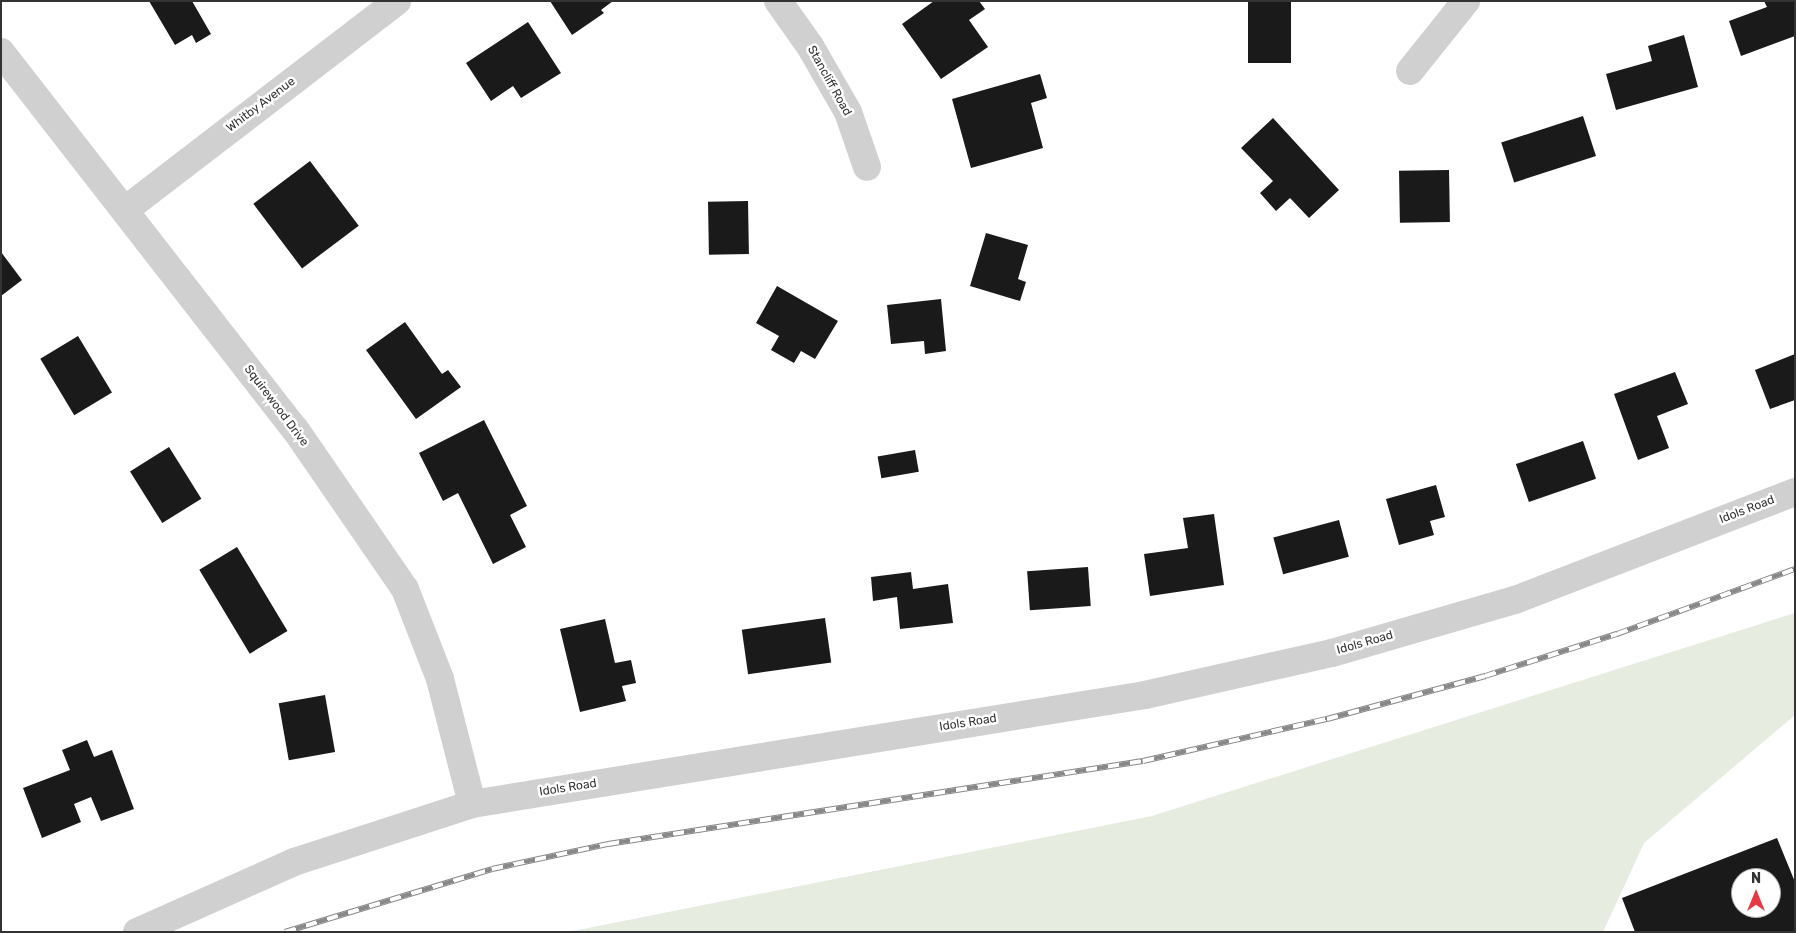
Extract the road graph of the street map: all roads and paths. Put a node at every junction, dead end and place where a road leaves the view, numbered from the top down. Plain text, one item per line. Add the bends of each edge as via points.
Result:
1 (397, 1) edge
2 (778, 1) edge
3 (1466, 1) edge
4 (1, 52) edge
5 (1410, 71) dead end
6 (867, 167) dead end
7 (125, 210) junction
8 (1795, 492) edge
9 (472, 804) junction
10 (138, 932) edge

1 - 7 street, Whitby Avenue
2 - 6 street, Stancliff Road via 810,46 848,112
3 - 5 street
4 - 7 street, Squirewood Drive
7 - 9 street, Squirewood Drive via 295,429 405,589 440,679
8 - 9 street, Idols Road via 1515,600 1332,653 1145,694
9 - 10 street, Idols Road via 294,862

